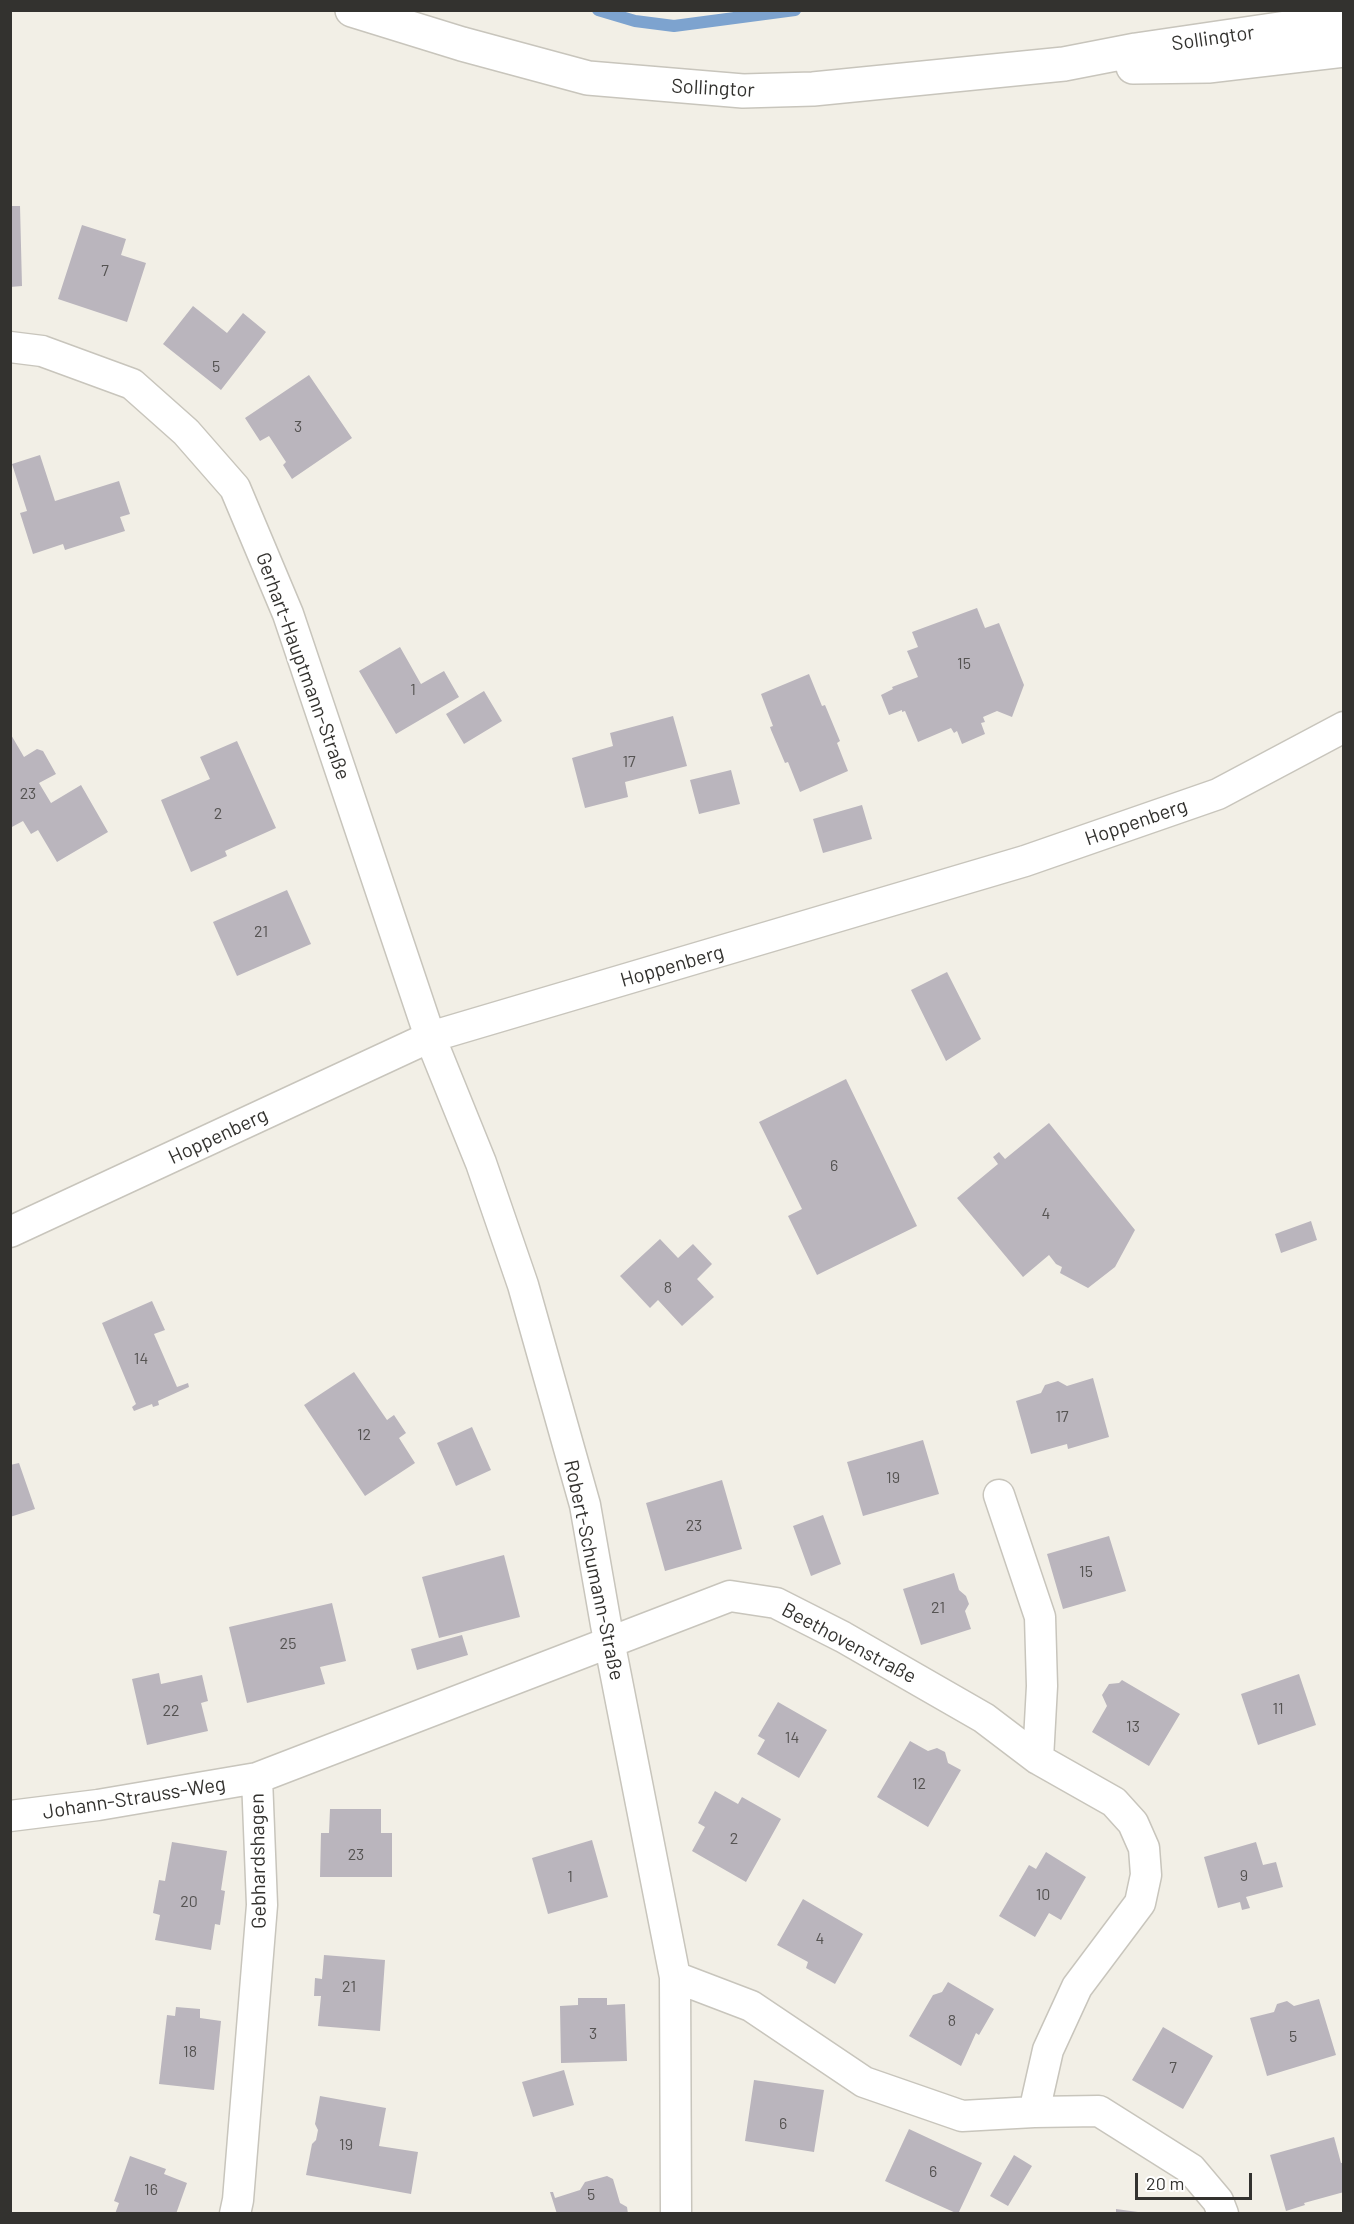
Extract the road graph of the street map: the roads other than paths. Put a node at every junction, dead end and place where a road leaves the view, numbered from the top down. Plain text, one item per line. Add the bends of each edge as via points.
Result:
1 (352, 10) edge
2 (1344, 17) edge
3 (1344, 50) edge
4 (1084, 61) junction
5 (10, 347) edge
6 (1344, 728) edge
7 (430, 1037) junction
8 (10, 1232) edge
9 (999, 1495) dead end
10 (610, 1642) junction
11 (1038, 1759) junction
12 (257, 1778) junction
13 (10, 1816) edge
14 (675, 1977) junction
15 (1034, 2112) junction
16 (235, 2214) edge
17 (676, 2214) edge
18 (1223, 2214) edge

1 - 4 main road, Sollingtor via 588,78 743,91 903,81
2 - 4 main road, Sollingtor
3 - 4 main road, Sollingtor via 1208,66 1142,68
5 - 7 street, Gerhart-Hauptmann-Straße via 42,351 132,384 186,432 235,488 288,614
6 - 7 street, Hoppenberg via 1218,794 1025,861
7 - 8 street, Hoppenberg
7 - 10 street, Robert-Schumann-Straße via 481,1163 523,1285 585,1505
9 - 11 street via 1040,1617
10 - 11 street, Beethovenstraße via 730,1596 776,1603 984,1718
10 - 12 street, Gebhardshagen
10 - 14 street, Robert-Schumann-Straße
11 - 15 street, Beethovenstraße via 1114,1802 1133,1823 1144,1848 1146,1875 1140,1903 1077,1986 1048,2050
12 - 13 street, Johann-Strauss-Weg
12 - 16 street, Gebhardshagen via 262,1905
14 - 15 street via 752,2006 864,2082 962,2116
14 - 17 street, Robert-Schumann-Straße
15 - 18 street via 1099,2111 1191,2169 1218,2201

